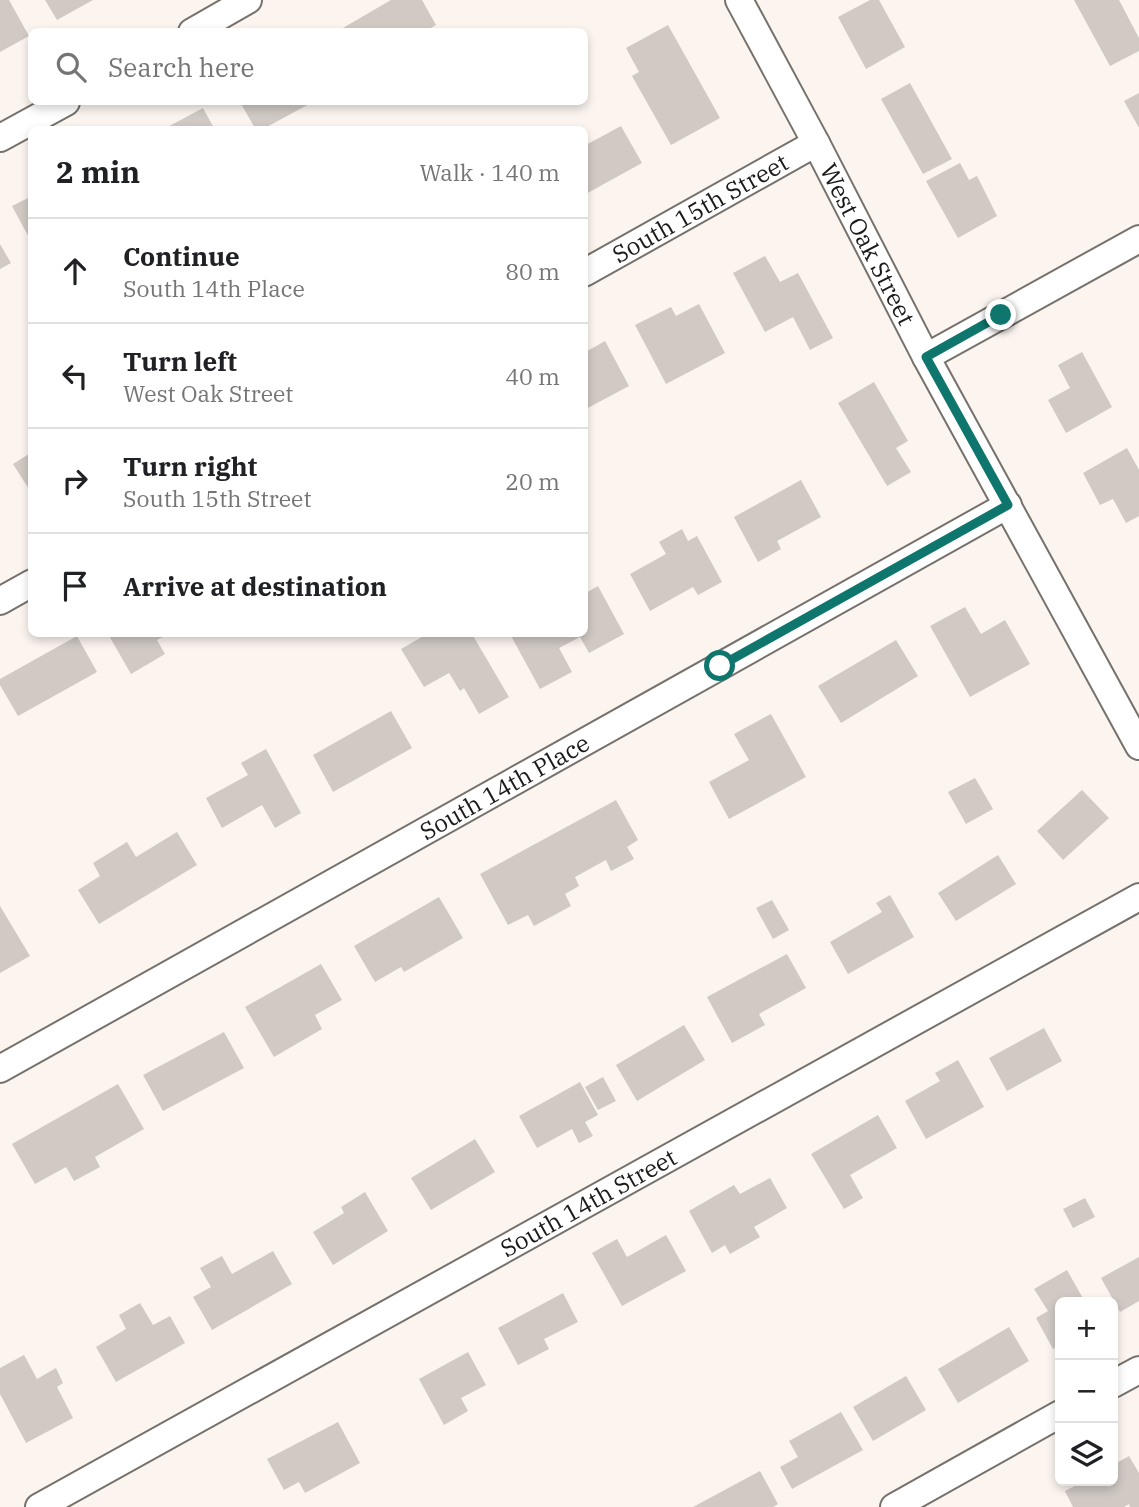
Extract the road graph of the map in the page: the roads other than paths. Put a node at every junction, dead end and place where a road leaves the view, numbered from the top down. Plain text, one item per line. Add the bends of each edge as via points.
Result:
1 (248, 0) edge
2 (739, 0) edge
3 (199, 28) edge
4 (60, 105) edge
5 (0, 138) edge
6 (816, 143) junction
7 (1139, 239) edge
8 (588, 271) edge
9 (926, 357) junction
10 (1008, 505) junction
11 (28, 585) edge
12 (0, 601) edge
13 (1139, 746) edge
14 (1139, 897) edge
15 (0, 1069) edge
16 (1139, 1370) edge
17 (1118, 1381) edge
18 (1055, 1417) edge
19 (39, 1507) edge
20 (894, 1507) edge

1 - 3 street
2 - 6 street, West Oak Street
4 - 5 street
6 - 8 street, South 15th Street
6 - 9 street, West Oak Street
7 - 9 street
9 - 10 street, West Oak Street
10 - 13 street, West Oak Street
10 - 15 street, South 14th Place
11 - 12 street
14 - 19 street, South 14th Street
16 - 17 street
18 - 20 street

